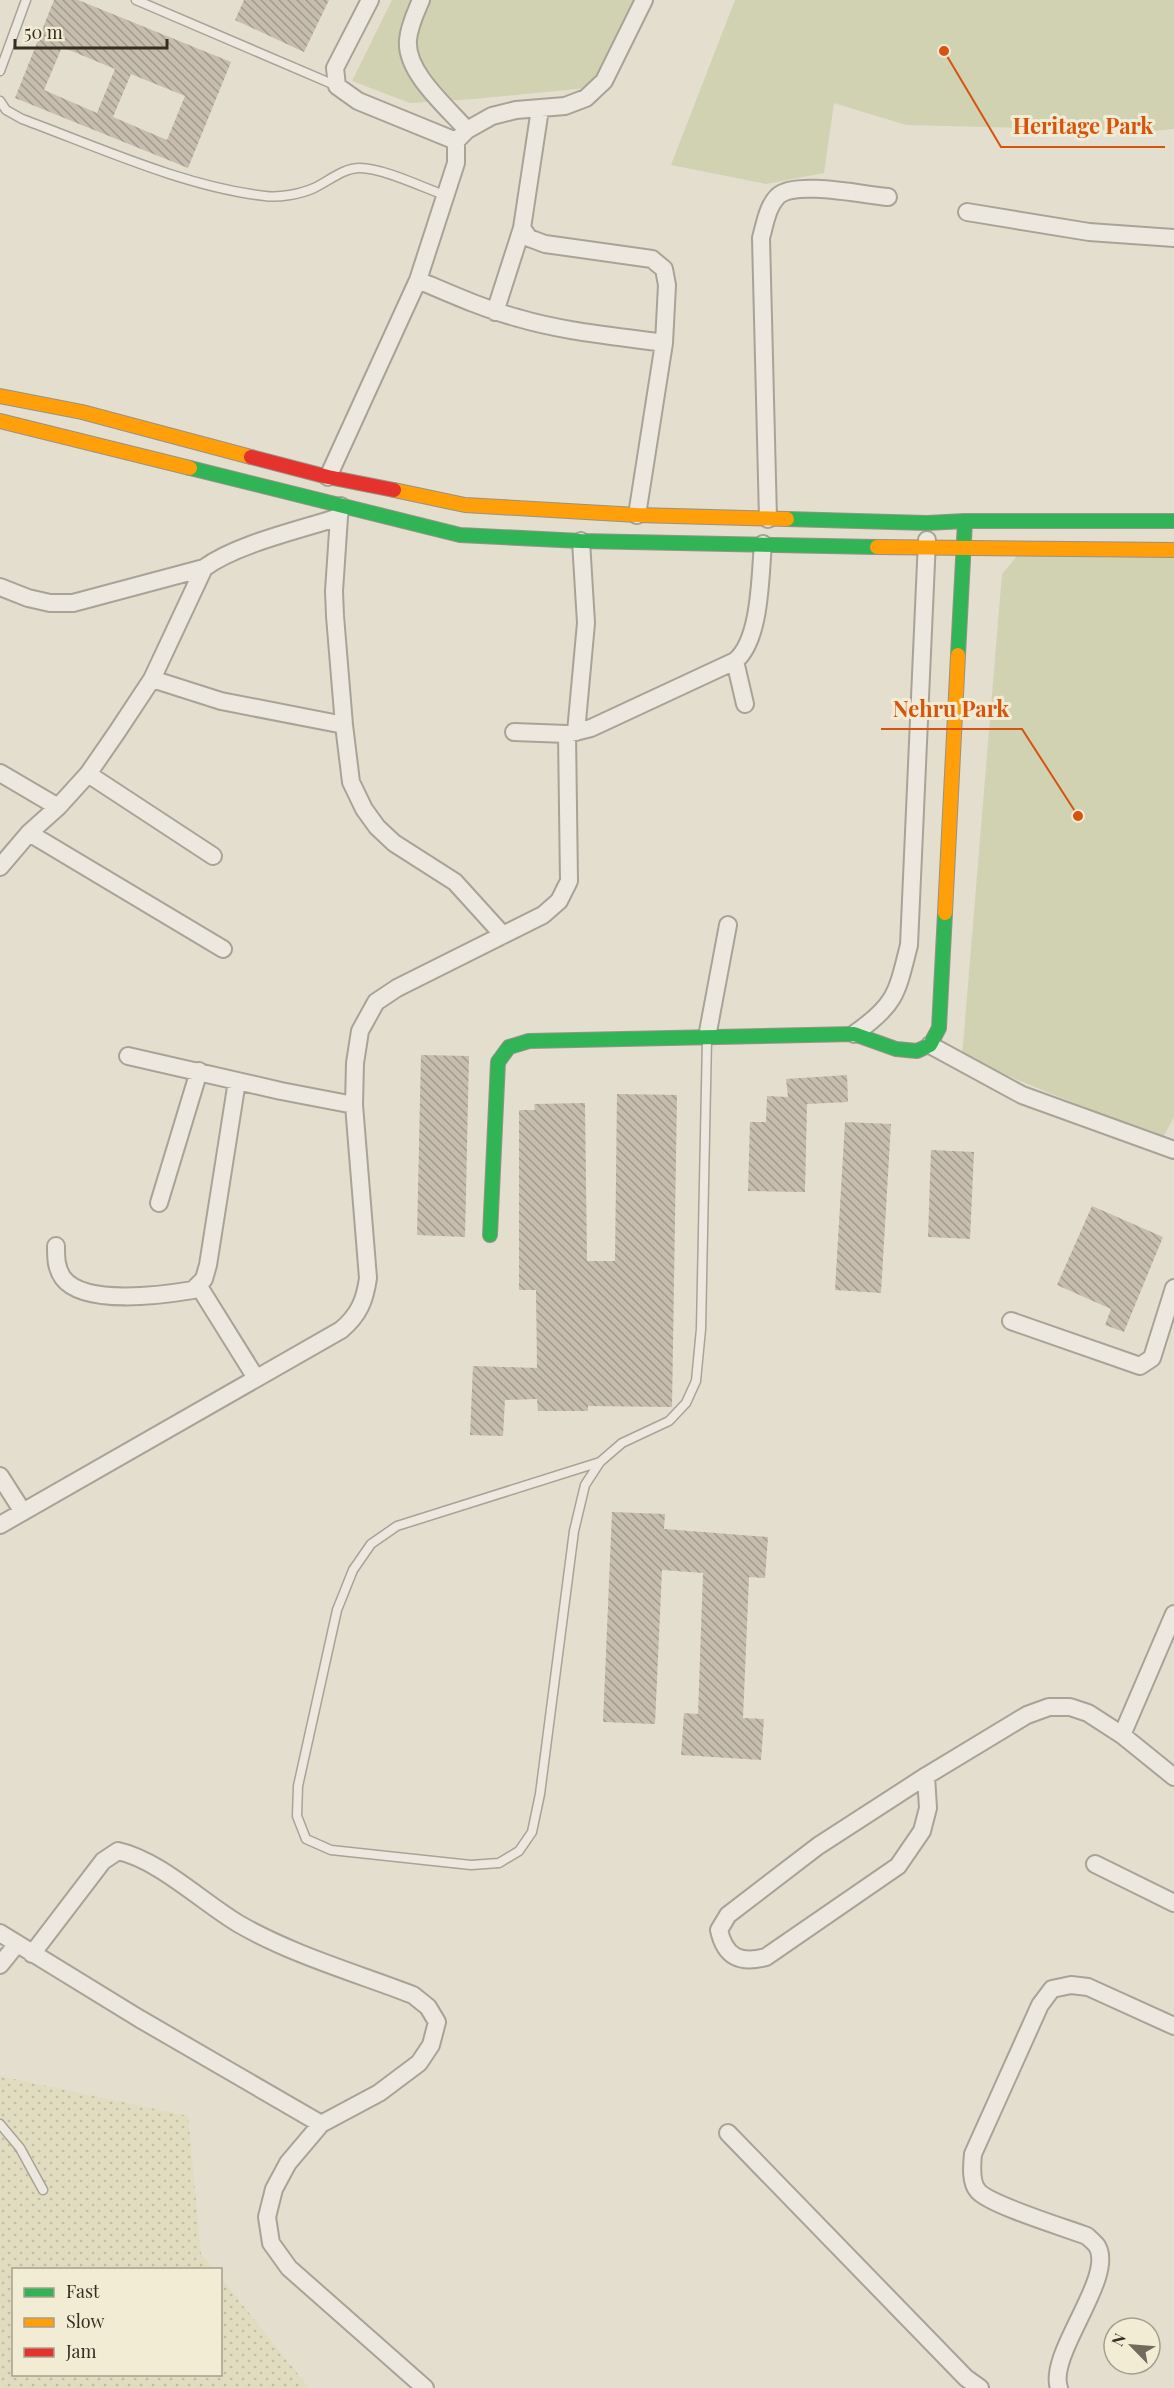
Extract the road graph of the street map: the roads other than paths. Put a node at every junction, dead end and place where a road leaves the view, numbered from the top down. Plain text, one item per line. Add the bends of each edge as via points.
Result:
1 (26, 0) edge
2 (136, 0) edge
3 (370, 0) edge
4 (421, 0) edge
5 (644, 0) edge
6 (0, 71) edge
7 (337, 86) junction
8 (0, 101) edge
9 (540, 109) junction
10 (461, 136) junction
11 (447, 196) junction
12 (888, 197) dead end
13 (968, 212) dead end
14 (522, 228) junction
15 (1174, 238) edge
16 (418, 280) junction
17 (495, 312) junction
18 (664, 343) junction
19 (0, 396) edge
20 (0, 421) edge
21 (328, 477) junction
22 (340, 512) junction
23 (637, 515) junction
24 (768, 519) junction
25 (965, 521) junction
26 (1174, 521) edge
27 (927, 524) junction
28 (581, 541) junction
29 (763, 543) junction
30 (927, 548) junction
31 (965, 548) junction
32 (1174, 550) edge
33 (204, 568) junction
34 (0, 587) edge
35 (735, 661) junction
36 (152, 679) junction
37 (745, 704) dead end
38 (344, 724) junction
39 (514, 732) dead end
40 (572, 733) junction
41 (0, 773) edge
42 (88, 774) junction
43 (58, 807) junction
44 (29, 833) junction
45 (213, 856) dead end
46 (0, 867) edge
47 (728, 925) dead end
48 (503, 935) junction
49 (223, 949) dead end
50 (854, 1034) junction
51 (707, 1037) junction
52 (930, 1045) junction
53 (128, 1056) dead end
54 (199, 1071) junction
55 (237, 1081) junction
56 (354, 1105) junction
57 (1174, 1150) edge
58 (159, 1203) dead end
59 (490, 1235) dead end
60 (56, 1246) dead end
61 (198, 1285) junction
62 (1174, 1288) edge
63 (1011, 1321) dead end
64 (256, 1378) junction
65 (600, 1462) junction
66 (0, 1476) edge
67 (23, 1512) junction
68 (0, 1525) edge
69 (1174, 1614) edge
70 (1122, 1735) junction
71 (926, 1776) junction
72 (1174, 1777) edge
73 (1095, 1864) dead end
74 (1174, 1903) edge
75 (0, 1934) edge
76 (16, 1944) junction
77 (32, 1954) junction
78 (0, 1965) edge
79 (1174, 2026) edge
80 (0, 2124) edge
81 (321, 2124) junction
82 (728, 2133) dead end
83 (43, 2190) dead end
84 (425, 2388) edge
85 (980, 2388) edge
86 (1059, 2388) edge

1 - 6 lane
2 - 7 lane
3 - 7 street via 335,68
4 - 10 street via 408,40 410,60
5 - 9 street via 604,81 586,98
7 - 10 street via 358,101
8 - 11 lane via 6,110 22,118 152,167 232,189 267,196 291,194 313,189 338,174 359,168
9 - 10 street via 492,116
9 - 14 street
10 - 11 street
11 - 16 street
12 - 24 street via 807,188 780,194 769,209 761,238
13 - 15 street via 1089,232
14 - 17 street
14 - 18 street via 529,237 545,244 652,259 664,269 667,285
16 - 17 street
16 - 21 street
17 - 18 street via 550,326
18 - 23 street
19 - 21 main road via 82,412
20 - 22 main road
21 - 23 main road via 465,505
22 - 28 main road via 460,535
22 - 33 street via 234,551
22 - 38 street via 334,591
23 - 24 main road
24 - 27 main road
25 - 26 main road
25 - 27 main road
25 - 31 main road
27 - 30 street
28 - 29 main road
28 - 40 street via 586,623
29 - 30 main road
29 - 35 street via 751,637 744,654
30 - 31 main road
30 - 50 street via 909,945 893,1000 878,1018
31 - 32 main road
31 - 52 main road via 939,1028
33 - 34 street via 73,603 50,603
33 - 36 street
35 - 37 street
35 - 40 street via 616,718
36 - 38 street via 221,701
36 - 42 street
38 - 48 street via 351,782 377,827 394,843 455,882
39 - 40 street
40 - 48 street via 568,881 559,902 543,915
41 - 43 street
42 - 43 street
42 - 45 street
43 - 44 street
44 - 46 street
44 - 49 street
47 - 51 street
48 - 56 street via 376,1002 360,1031
50 - 51 main road
50 - 52 main road via 896,1048 917,1051
51 - 59 main road via 529,1041 509,1047 498,1062
51 - 65 lane via 701,1329 696,1381 686,1403 669,1421 622,1443
52 - 57 street via 1022,1095
53 - 54 street
54 - 55 street
54 - 58 street
55 - 56 street
55 - 61 street via 208,1265
56 - 64 street via 368,1278 365,1298 355,1318 341,1330
60 - 61 street via 56,1262 65,1280 99,1294 149,1296 193,1290
61 - 64 street
62 - 63 street via 1152,1358 1140,1366
64 - 67 street
65 - 65 lane via 585,1485 574,1531 540,1794 532,1832 519,1851 499,1863 471,1865 331,1850 306,1839 297,1816 300,1775 337,1610 353,1570 370,1544 397,1526
66 - 67 street
67 - 68 street
69 - 70 street
70 - 71 street via 1088,1713 1070,1707 1049,1707 1027,1715
70 - 72 street
71 - 71 street via 818,1846 728,1915 719,1930 722,1945 737,1958 752,1961 766,1957 898,1866 922,1831 928,1808
73 - 74 street
75 - 76 street
76 - 77 street
76 - 78 street
77 - 81 street
77 - 81 street via 103,1861 118,1851 151,1864 212,1907 270,1940 414,1995 437,2022 431,2045 418,2063 379,2093
79 - 86 street via 1088,1987 1052,1989 1040,2005 973,2154 971,2172 977,2190 993,2201 1087,2236 1098,2247 1101,2263 1058,2368
80 - 83 lane via 20,2148
81 - 84 street via 288,2163 274,2189 267,2217 271,2243 289,2268
82 - 85 street

